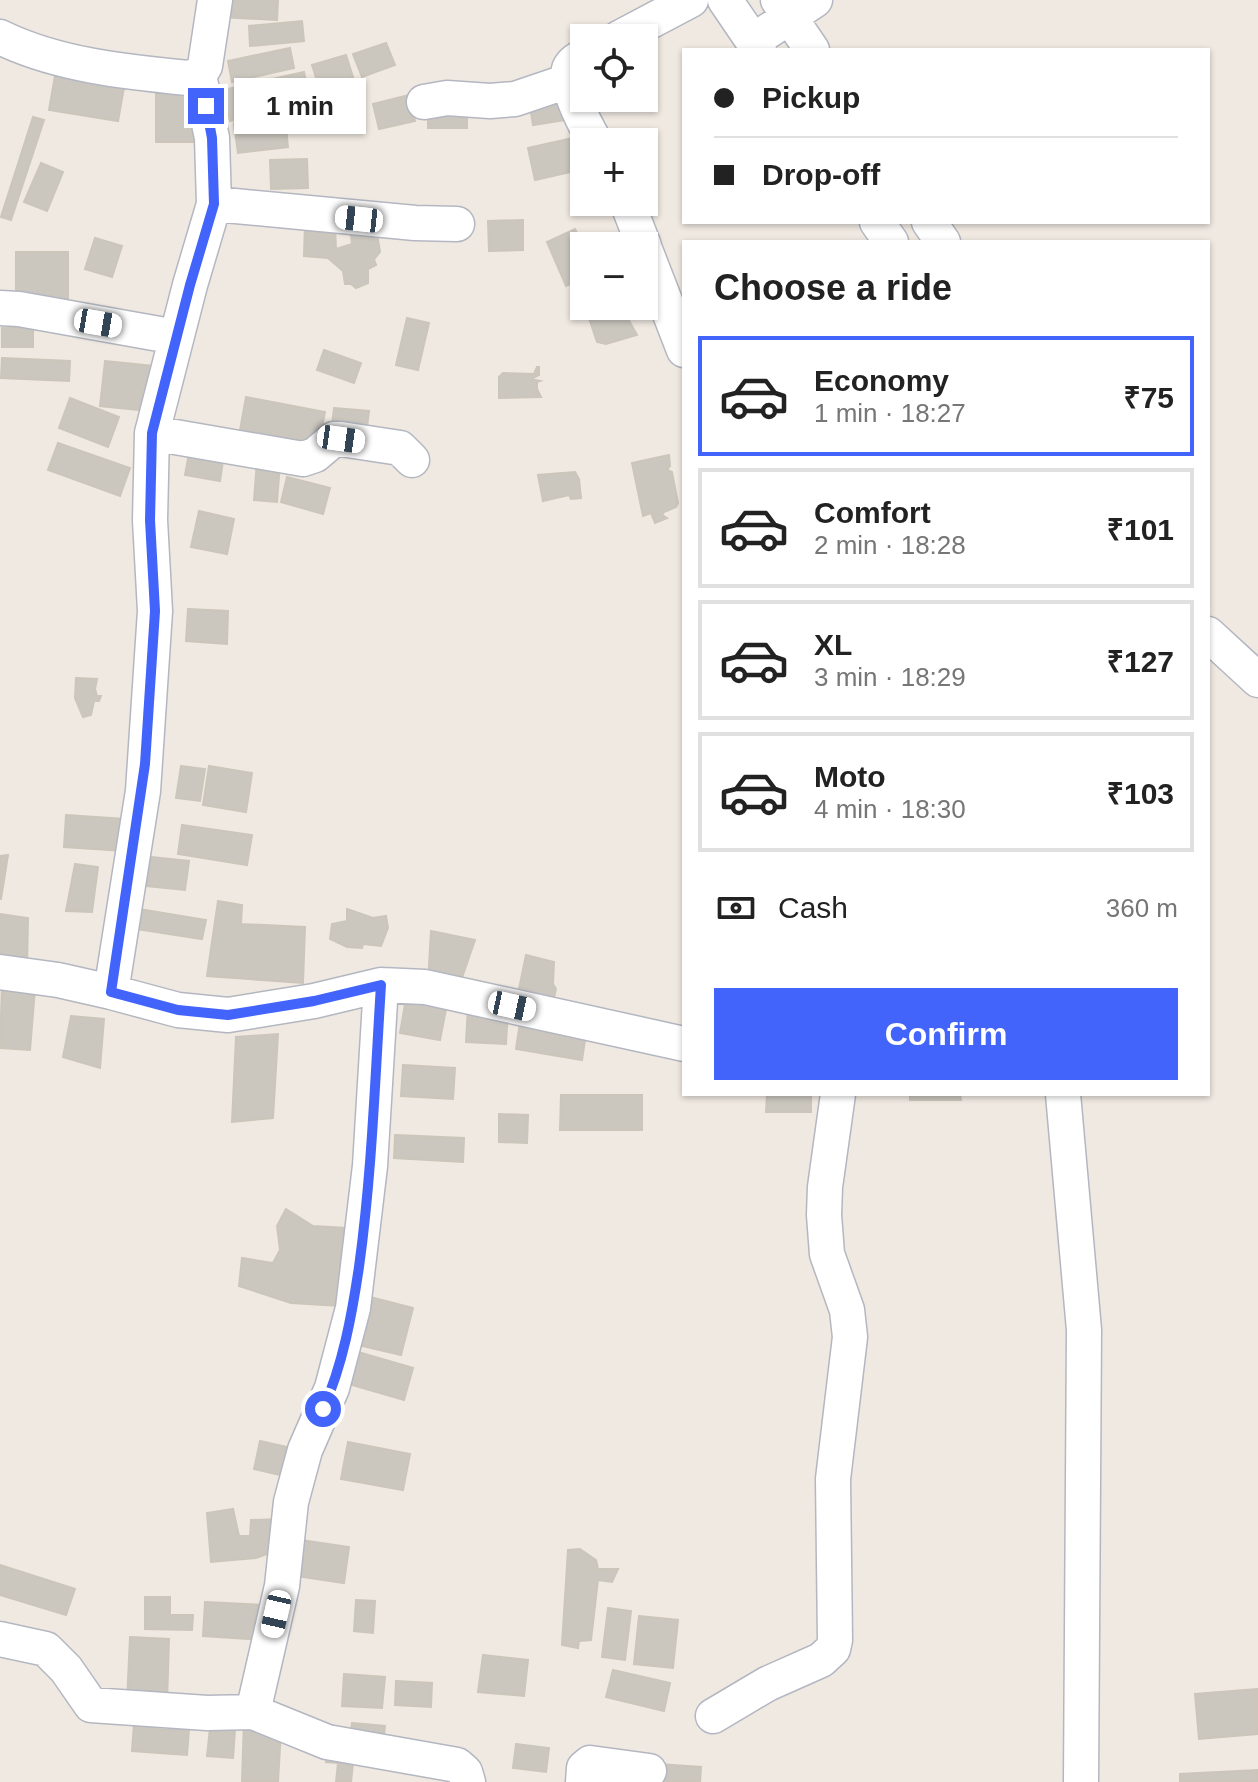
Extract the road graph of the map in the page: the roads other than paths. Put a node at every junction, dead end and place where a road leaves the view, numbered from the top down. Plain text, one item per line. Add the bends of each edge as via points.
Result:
1 (215, 0) edge
2 (691, 0) edge
3 (725, 0) edge
4 (794, 5) edge
5 (646, 24) edge
6 (0, 37) edge
7 (756, 46) edge
8 (811, 48) edge
9 (570, 71) edge
10 (199, 75) junction
11 (424, 102) dead end
12 (214, 204) junction
13 (457, 224) dead end
14 (658, 282) edge
15 (0, 308) edge
16 (176, 337) junction
17 (682, 345) edge
18 (152, 433) junction
19 (412, 460) dead end
20 (1210, 636) edge
21 (1258, 680) edge
22 (0, 972) edge
23 (381, 985) junction
24 (111, 992) junction
25 (682, 1044) edge
26 (838, 1096) edge
27 (1063, 1096) edge
28 (0, 1639) edge
29 (253, 1712) junction
30 (713, 1716) dead end
31 (649, 1771) dead end
32 (468, 1782) edge
33 (583, 1782) edge
34 (1081, 1782) edge

1 - 10 street
2 - 5 street
3 - 7 street
4 - 7 street
4 - 8 street
6 - 10 street via 112,70
9 - 11 street via 515,99
10 - 12 street via 212,138
12 - 13 street
12 - 16 street
14 - 17 street
15 - 16 street
16 - 18 street
18 - 19 street via 303,459 341,439 400,448
18 - 24 street via 155,611 143,791
20 - 21 street
22 - 24 street
23 - 24 street via 228,1015 178,1010
23 - 25 street via 425,987
23 - 29 street via 370,1166 353,1308 332,1388 305,1450 291,1502 282,1586
26 - 30 street via 824,1215 827,1254 847,1310 850,1337 833,1479 835,1640 821,1660
27 - 34 street via 1084,1330
28 - 29 street via 46,1649 91,1705
29 - 32 street via 327,1742 457,1765
31 - 33 street via 590,1763

